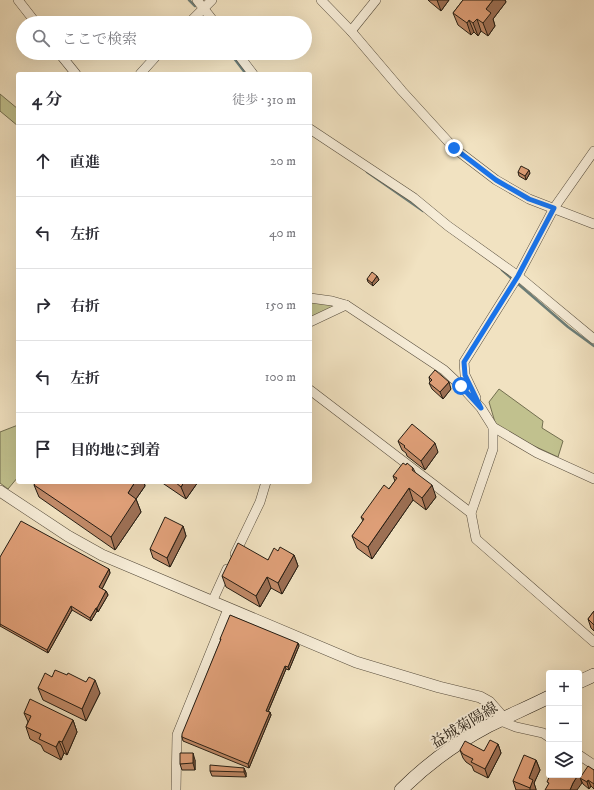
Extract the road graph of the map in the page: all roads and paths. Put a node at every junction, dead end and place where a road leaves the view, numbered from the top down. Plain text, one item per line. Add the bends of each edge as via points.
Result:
1 (18, 0) edge
2 (197, 0) edge
3 (212, 0) edge
4 (321, 0) edge
5 (376, 0) edge
6 (203, 7) junction
7 (31, 16) edge
8 (195, 16) edge
9 (210, 16) edge
10 (351, 31) junction
11 (65, 60) edge
12 (153, 60) edge
13 (242, 60) edge
14 (74, 72) edge
15 (142, 72) edge
16 (251, 72) edge
17 (312, 130) edge
18 (594, 151) edge
19 (554, 208) junction
20 (594, 224) edge
21 (518, 276) junction
22 (312, 298) edge
23 (346, 305) junction
24 (312, 321) edge
25 (594, 339) edge
26 (312, 392) edge
27 (481, 408) junction
28 (493, 427) junction
29 (594, 479) edge
30 (265, 484) edge
31 (0, 491) edge
32 (471, 513) junction
33 (212, 602) junction
34 (228, 609) junction
35 (594, 642) edge
36 (594, 675) edge
37 (582, 681) edge
38 (546, 698) edge
39 (502, 720) junction
40 (546, 735) edge
41 (582, 757) edge
42 (594, 765) edge
43 (176, 790) edge
44 (401, 790) edge

1 - 7 street
2 - 6 street
3 - 6 street
4 - 10 street
5 - 10 street
6 - 8 street
6 - 9 street
10 - 19 street via 454,148 496,180 529,199
11 - 14 street
12 - 15 street
13 - 16 street
17 - 21 street via 414,198
18 - 19 street
19 - 20 street
19 - 21 street
21 - 25 street
21 - 27 street via 464,362 465,375
22 - 23 street
23 - 24 street
23 - 27 street via 444,370
26 - 32 street
27 - 28 street
28 - 29 street via 537,453
28 - 32 street via 493,449
30 - 33 street via 260,502
31 - 33 street via 102,555
32 - 35 street via 476,539
33 - 34 street
34 - 39 street via 356,662 480,697 489,702
34 - 43 street via 177,735
36 - 37 main road
38 - 39 main road, 益城菊陽線
39 - 40 street via 516,727
39 - 44 main road, 益城菊陽線 via 455,746 418,773
41 - 42 street

